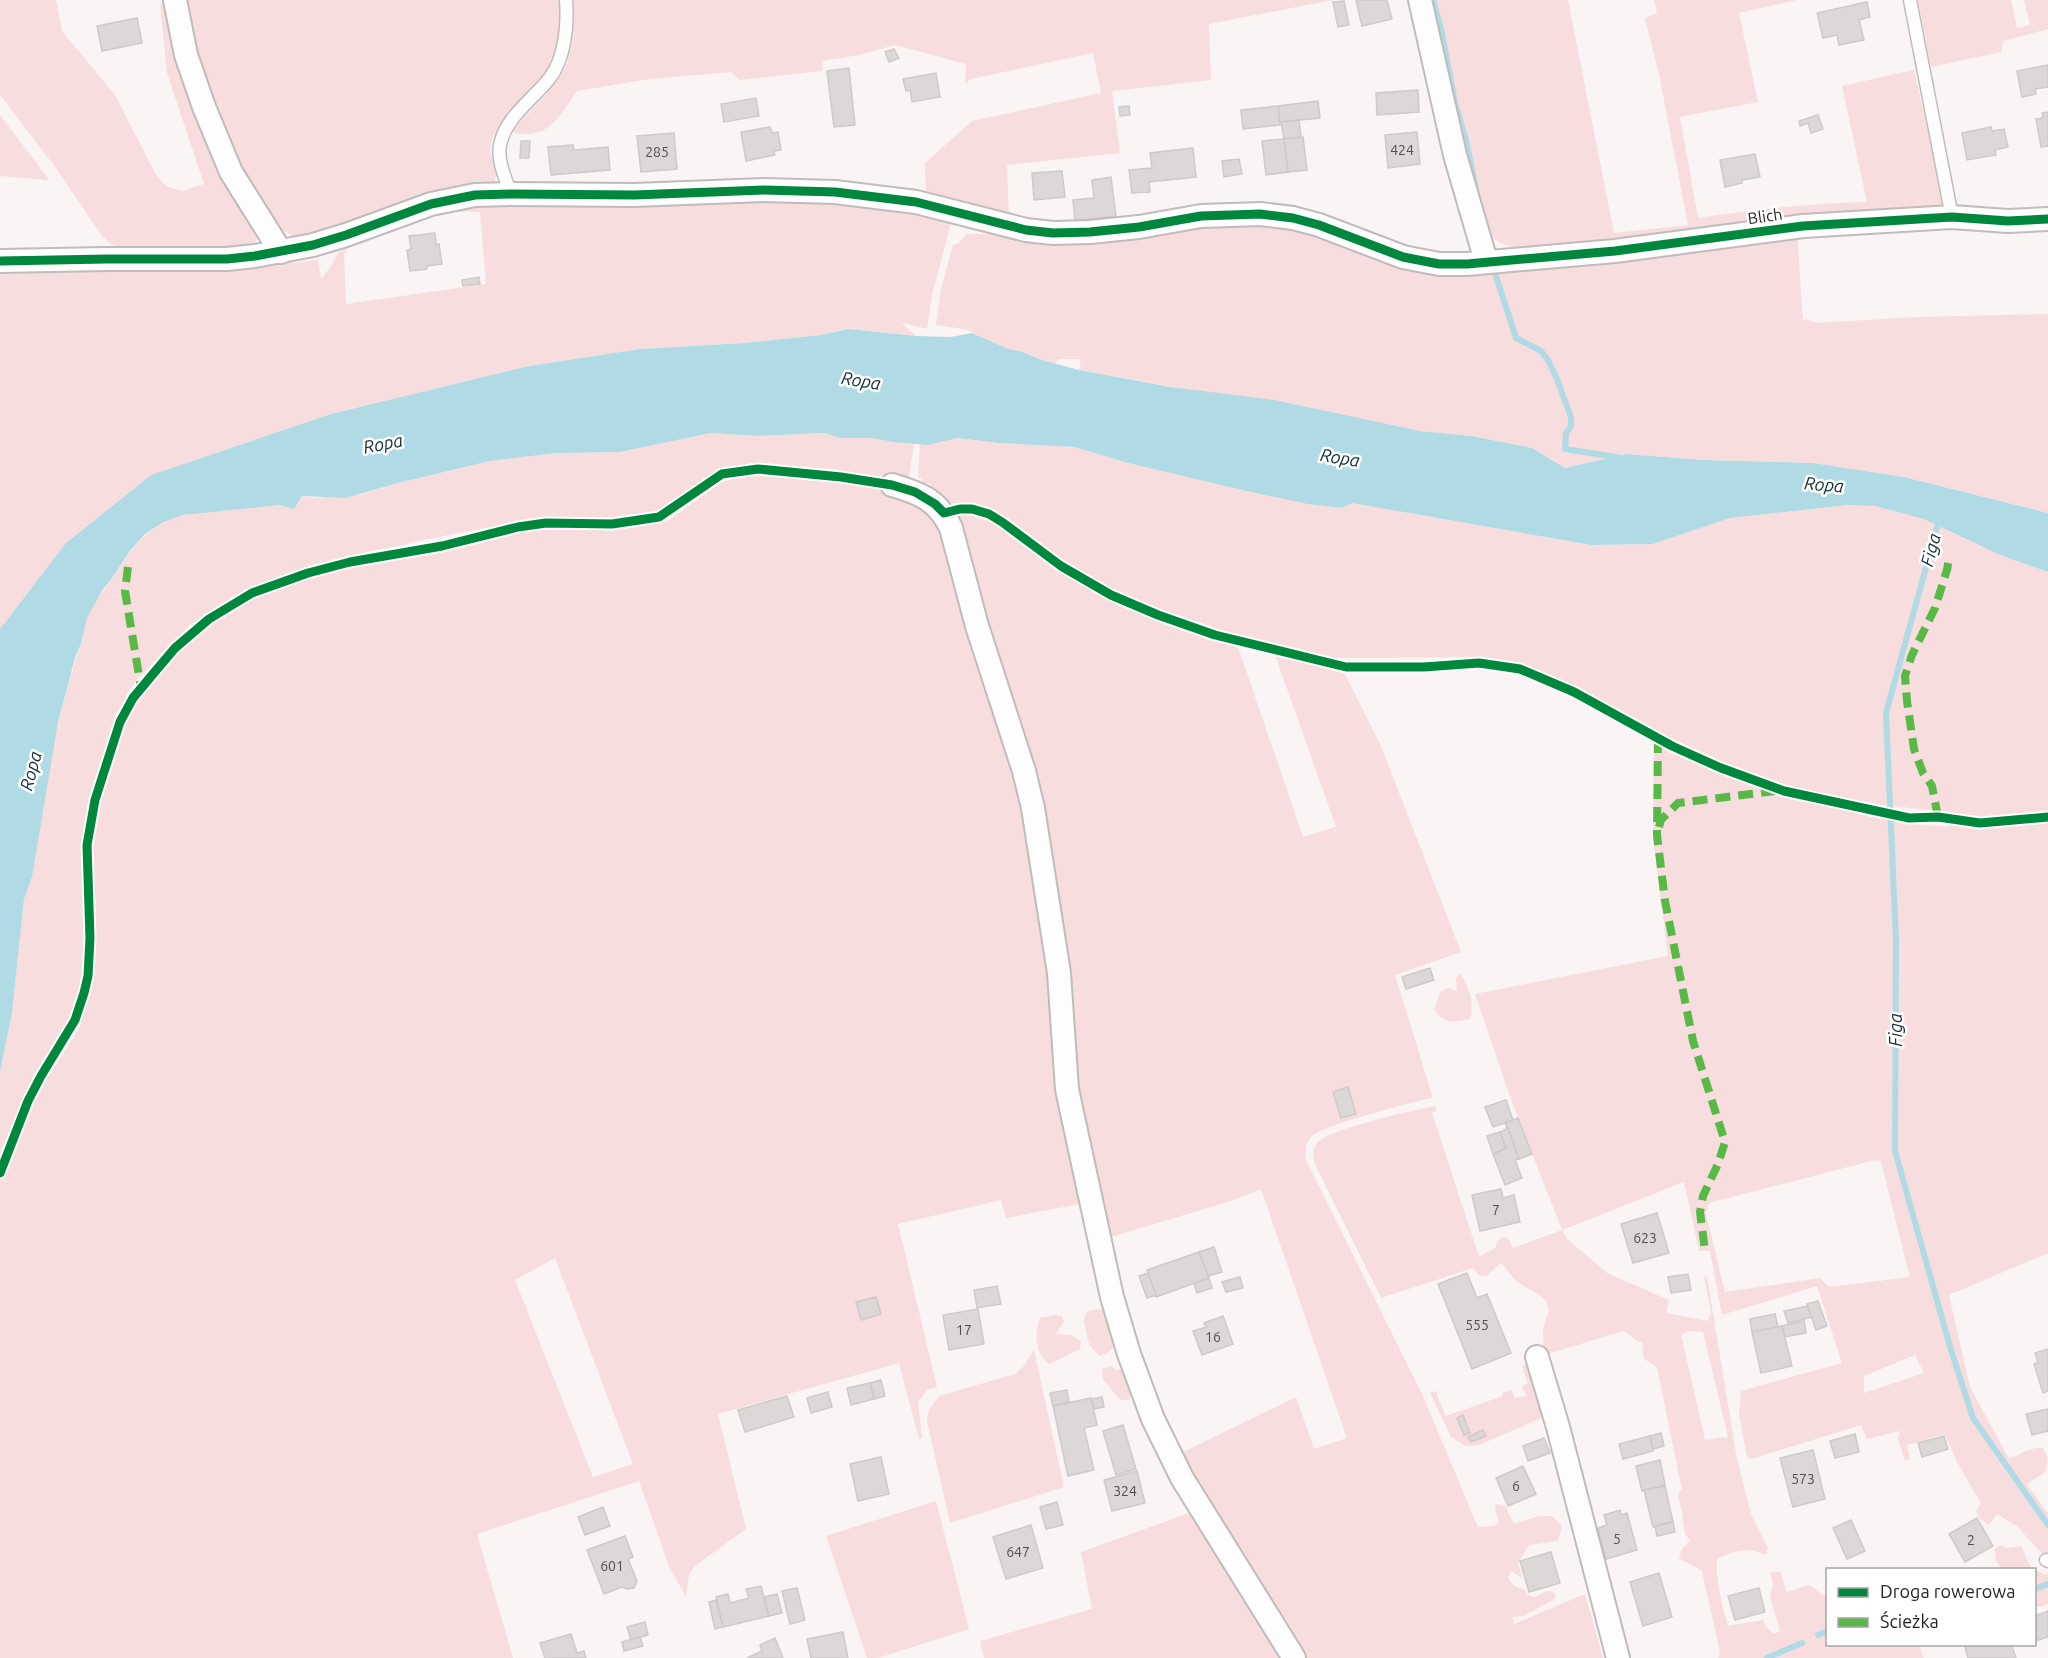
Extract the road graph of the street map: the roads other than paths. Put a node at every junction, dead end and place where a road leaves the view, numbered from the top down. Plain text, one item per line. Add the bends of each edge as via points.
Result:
1 (175, 0) edge
2 (566, 0) edge
3 (1420, 0) edge
4 (1910, 0) edge
5 (511, 194) junction
6 (1952, 217) junction
7 (2048, 219) edge
8 (280, 252) junction
9 (0, 261) edge
10 (1486, 261) junction
11 (892, 485) dead end
12 (1537, 1357) dead end
13 (1294, 1658) edge
14 (1618, 1658) edge

1 - 8 street via 186,55 231,172
2 - 5 lane via 566,33 559,60 550,78 509,124 500,146 499,156
3 - 10 street via 1455,155
4 - 6 lane
5 - 8 street, Blich via 475,195 431,204 346,235
5 - 10 street, Blich via 835,192 916,202 1026,230 1053,233 1109,230 1201,216 1260,214 1319,225 1409,258 1439,264
6 - 7 street, Blich
6 - 10 street, Blich via 1803,225 1615,251
8 - 9 street, Blich via 227,259
11 - 13 street via 935,504 951,528 977,626 1024,771 1054,929 1067,1089 1112,1297 1129,1354 1153,1419 1182,1478
12 - 14 street

